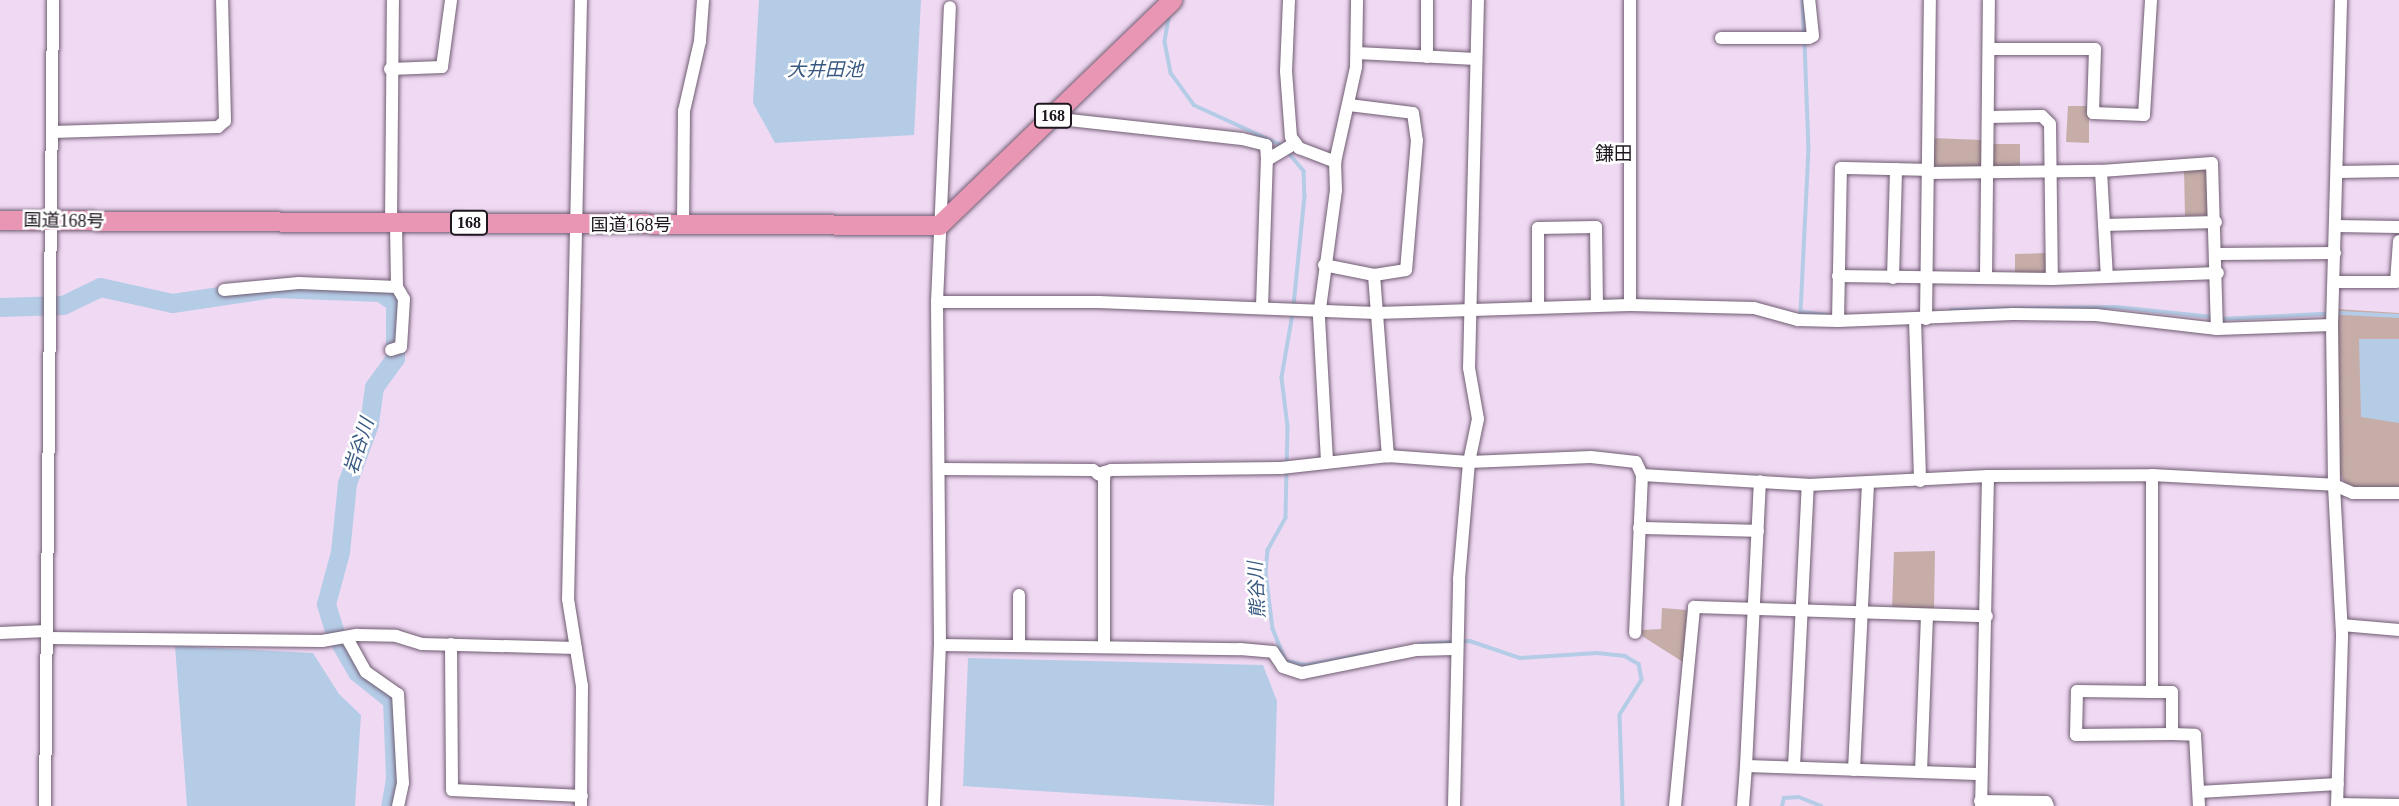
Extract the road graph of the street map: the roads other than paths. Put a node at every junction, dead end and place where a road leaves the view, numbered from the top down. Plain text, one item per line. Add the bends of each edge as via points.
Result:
1 (53, 0) edge
2 (222, 0) edge
3 (393, 0) edge
4 (451, 0) edge
5 (581, 0) edge
6 (703, 0) edge
7 (1290, 0) edge
8 (1357, 0) edge
9 (1426, 0) edge
10 (1478, 0) edge
11 (1630, 0) edge
12 (1809, 0) edge
13 (1930, 0) edge
14 (1989, 0) edge
15 (2151, 0) edge
16 (2341, 0) edge
17 (1169, 4) edge
18 (950, 7) dead end
19 (1721, 38) dead end
20 (1989, 49) junction
21 (1357, 53) junction
22 (1427, 57) junction
23 (1476, 59) junction
24 (390, 69) junction
25 (1349, 105) junction
26 (1988, 117) junction
27 (1051, 118) junction
28 (52, 132) junction
29 (1295, 144) junction
30 (1271, 159) junction
31 (1335, 162) junction
32 (1896, 169) junction
33 (2049, 169) junction
34 (1927, 171) junction
35 (1986, 171) junction
36 (2101, 171) junction
37 (2399, 171) edge
38 (2337, 172) junction
39 (0, 220) edge
40 (49, 221) junction
41 (393, 222) junction
42 (2216, 222) junction
43 (574, 224) junction
44 (683, 225) junction
45 (939, 225) junction
46 (2104, 225) junction
47 (2335, 226) junction
48 (2399, 227) edge
49 (2399, 241) edge
50 (2334, 253) junction
51 (2217, 254) junction
52 (1324, 265) junction
53 (2218, 273) junction
54 (1374, 275) junction
55 (1838, 276) junction
56 (2107, 277) junction
57 (1893, 278) junction
58 (1928, 278) junction
59 (1986, 278) junction
60 (2052, 279) junction
61 (2334, 282) junction
62 (397, 287) junction
63 (224, 290) dead end
64 (937, 302) junction
65 (1630, 304) junction
66 (1597, 305) junction
67 (1538, 306) junction
68 (1262, 307) junction
69 (1469, 307) junction
70 (1323, 310) junction
71 (1376, 313) junction
72 (1921, 319) junction
73 (1838, 321) junction
74 (2332, 325) junction
75 (2217, 329) junction
76 (391, 350) dead end
77 (1388, 456) junction
78 (1327, 460) junction
79 (1469, 461) junction
80 (939, 469) junction
81 (1098, 474) junction
82 (1642, 475) junction
83 (2152, 475) junction
84 (1988, 476) junction
85 (1760, 481) junction
86 (1920, 481) junction
87 (1808, 485) junction
88 (1867, 485) junction
89 (2334, 485) junction
90 (2399, 493) edge
91 (1639, 528) junction
92 (1758, 531) junction
93 (1019, 595) dead end
94 (1754, 610) junction
95 (1802, 611) junction
96 (1861, 613) junction
97 (1927, 614) junction
98 (1987, 616) junction
99 (2342, 625) junction
100 (2399, 630) edge
101 (0, 633) edge
102 (1635, 633) dead end
103 (47, 634) junction
104 (347, 638) junction
105 (451, 645) junction
106 (940, 645) junction
107 (1104, 645) junction
108 (1019, 646) junction
109 (576, 648) junction
110 (1456, 649) junction
111 (2151, 692) junction
112 (2172, 734) junction
113 (1746, 766) junction
114 (1794, 766) junction
115 (1853, 770) junction
116 (1921, 772) junction
117 (1978, 774) junction
118 (2338, 784) junction
119 (2199, 792) junction
120 (517, 801) edge
121 (581, 801) edge
122 (1980, 804) edge
123 (2337, 805) edge
124 (2399, 805) edge
125 (45, 806) edge
126 (398, 806) edge
127 (934, 806) edge
128 (1454, 806) edge
129 (1675, 806) edge
130 (1743, 806) edge
131 (2048, 806) edge
132 (2199, 806) edge

1 - 28 street
2 - 28 street via 225,121 218,127
3 - 24 street
4 - 24 street via 442,67
5 - 43 street
6 - 44 street via 701,41 684,111
7 - 29 street via 1286,106
8 - 21 street
9 - 22 street
10 - 23 street
11 - 65 street
12 - 19 street via 1813,36
13 - 34 street
14 - 20 street
15 - 20 street via 2144,115 2093,113 2095,49
16 - 38 street
17 - 27 highway, 168
18 - 45 street
20 - 26 street
21 - 22 street
21 - 25 street
22 - 23 street
23 - 69 street via 1476,184
24 - 41 street
25 - 31 street
25 - 54 street via 1413,113 1417,140 1406,270
26 - 33 street via 2042,116 2050,124
26 - 35 street
27 - 30 street via 1242,139 1266,145
27 - 45 highway, 168
28 - 40 street
29 - 30 street
29 - 31 street
30 - 68 street
31 - 52 street via 1336,190
32 - 34 street
32 - 55 street via 1841,168
32 - 57 street
33 - 35 street
33 - 36 street
33 - 60 street
34 - 35 street
34 - 58 street
35 - 59 street
36 - 42 street via 2212,163
36 - 46 street
37 - 38 street
38 - 47 street
39 - 40 highway, 国道168号 / 168
40 - 41 highway, 国道168号 / 168
40 - 103 street
41 - 43 highway, 国道168号 / 168
41 - 62 street
42 - 46 street
42 - 51 street
43 - 44 highway, 国道168号 / 168
43 - 109 street via 568,599
44 - 45 highway, 国道168号 / 168
45 - 64 street
46 - 56 street
47 - 48 street
47 - 50 street
49 - 61 street via 2396,282
50 - 51 street
50 - 61 street
51 - 53 street
52 - 54 street
52 - 70 street
53 - 56 street
53 - 75 street
54 - 71 street
55 - 57 street
55 - 73 street
56 - 60 street
57 - 58 street
58 - 59 street
58 - 72 street
59 - 60 street
61 - 74 street
62 - 63 street via 299,283
62 - 76 street via 404,299 401,347
64 - 68 street via 1099,302 1250,311
64 - 80 street
65 - 66 street
65 - 73 street via 1754,309 1798,320
66 - 67 street
66 - 67 street via 1596,227 1538,228
67 - 69 street
68 - 70 street
69 - 71 street
69 - 79 street via 1469,368 1478,419
70 - 71 street
70 - 78 street via 1318,316
71 - 77 street
72 - 73 street
72 - 75 street via 2095,315
72 - 86 street
74 - 75 street
74 - 89 street
77 - 78 street
77 - 79 street
78 - 81 street via 1281,468 1111,470
79 - 82 street via 1591,457 1636,462
79 - 110 street
80 - 81 street via 1093,470
80 - 106 street
81 - 107 street via 1104,478
82 - 85 street
82 - 91 street
83 - 84 street
83 - 89 street
83 - 111 street
84 - 86 street
84 - 98 street
85 - 87 street
85 - 92 street
86 - 88 street
87 - 88 street
87 - 95 street
88 - 96 street
89 - 90 street via 2353,493
89 - 99 street
91 - 92 street
91 - 102 street
92 - 94 street
93 - 108 street
94 - 95 street
94 - 113 street
94 - 129 street via 1693,607
95 - 96 street
95 - 114 street
96 - 97 street
96 - 115 street
97 - 98 street
97 - 116 street
98 - 117 street
99 - 100 street
99 - 118 street
101 - 103 street
103 - 104 street
103 - 125 street
104 - 105 street via 396,636 422,644
104 - 126 street via 366,672 398,695 402,783
105 - 109 street
105 - 120 street via 452,790
106 - 108 street
106 - 127 street
107 - 108 street
107 - 110 street via 1273,652 1283,667 1302,673 1416,650
109 - 121 street via 582,686
110 - 128 street
111 - 112 street via 2172,691
111 - 112 street via 2077,691 2076,736
112 - 119 street via 2196,735
113 - 114 street
113 - 130 street
114 - 115 street
115 - 116 street
116 - 117 street
117 - 122 street
118 - 119 street
118 - 123 street
119 - 132 street
120 - 121 street
122 - 131 street via 2046,802
123 - 124 street

